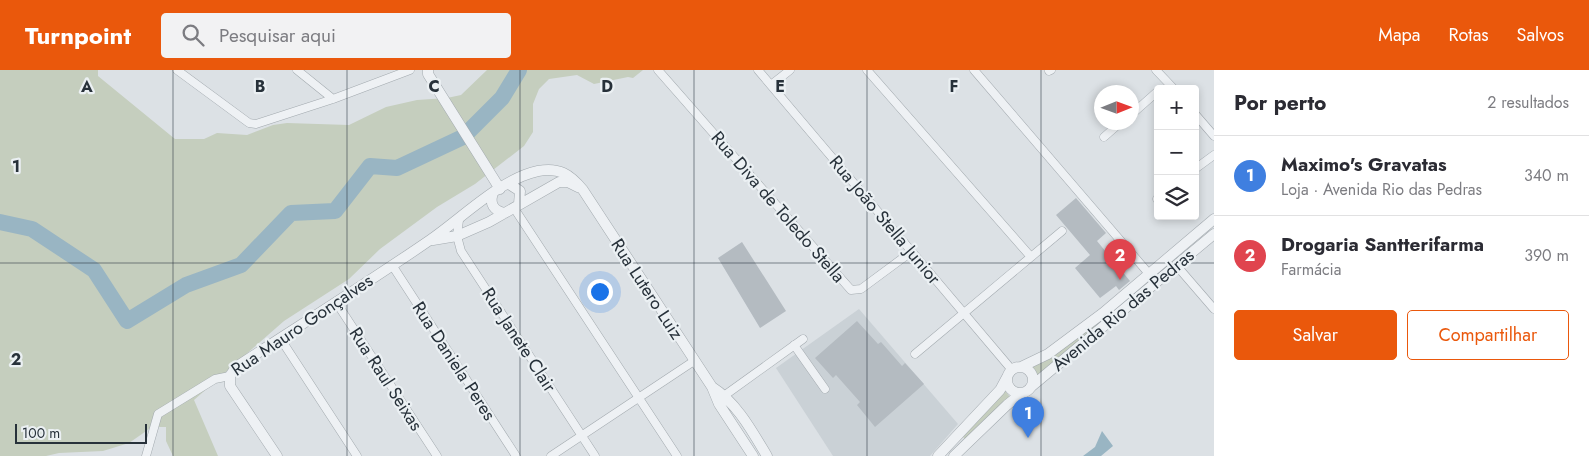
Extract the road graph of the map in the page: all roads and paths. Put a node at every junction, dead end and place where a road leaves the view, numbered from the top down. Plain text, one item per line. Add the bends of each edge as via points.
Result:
1 (177, 70) edge
2 (297, 70) edge
3 (410, 70) edge
4 (658, 70) edge
5 (758, 70) edge
6 (790, 70) edge
7 (868, 70) edge
8 (974, 70) edge
9 (1156, 70) edge
10 (426, 71) edge
11 (771, 85) junction
12 (1170, 85) edge
13 (1154, 95) edge
14 (333, 99) junction
15 (1139, 108) edge
16 (1199, 119) edge
17 (1112, 130) edge
18 (1214, 136) edge
19 (1104, 137) dead end
20 (1214, 155) edge
21 (1199, 166) edge
22 (501, 189) junction
23 (583, 190) junction
24 (513, 208) junction
25 (1214, 219) edge
26 (459, 220) junction
27 (1062, 231) dead end
28 (1214, 234) edge
29 (457, 236) junction
30 (430, 240) junction
31 (1188, 242) junction
32 (911, 252) junction
33 (1031, 257) junction
34 (392, 265) junction
35 (1176, 266) junction
36 (1150, 275) junction
37 (336, 302) junction
38 (1214, 309) edge
39 (964, 312) junction
40 (280, 338) junction
41 (803, 339) dead end
42 (794, 346) junction
43 (915, 354) dead end
44 (694, 361) junction
45 (1013, 371) junction
46 (230, 376) junction
47 (1032, 386) junction
48 (825, 389) dead end
49 (1022, 393) junction
50 (721, 398) junction
51 (639, 399) junction
52 (582, 436) junction
53 (146, 456) edge
54 (277, 456) edge
55 (357, 456) edge
56 (437, 456) edge
57 (516, 456) edge
58 (552, 456) edge
59 (595, 456) edge
60 (677, 456) edge
61 (753, 456) edge
62 (767, 456) edge
63 (938, 456) edge
64 (954, 456) edge

1 - 14 street via 249,123 262,123
2 - 14 street
3 - 14 street
4 - 32 street, Rua Diva de Toledo Stella via 851,290 861,289
5 - 11 street, Rua João Stella Junior
6 - 11 street
7 - 33 street
8 - 36 street
9 - 12 street
10 - 22 street
11 - 32 street, Rua João Stella Junior
13 - 15 street
16 - 18 street
17 - 19 street
20 - 21 street
22 - 23 street, Rua Lutero Luiz via 531,173 553,170 573,178
22 - 24 street via 520,191
22 - 24 street via 491,199 493,207 498,212
22 - 26 street, Rua Mauro Gonçalves
23 - 24 street via 568,182 559,182
23 - 44 street, Rua Lutero Luiz
24 - 29 street
24 - 51 street
25 - 31 street, Avenida Rio das Pedras
26 - 29 street, Rua Janete Clair
26 - 30 street, Rua Mauro Gonçalves
27 - 33 street
28 - 35 street, Avenida Rio das Pedras
29 - 30 street
29 - 52 street, Rua Janete Clair via 461,251
30 - 34 street, Rua Mauro Gonçalves
31 - 35 street via 1187,250 1176,260
31 - 36 street, Avenida Rio das Pedras
32 - 39 street, Rua João Stella Junior
33 - 39 street
34 - 37 street, Rua Mauro Gonçalves
34 - 57 street, Rua Daniela Peres
35 - 38 street
35 - 47 street, Avenida Rio das Pedras
36 - 45 street, Avenida Rio das Pedras via 1048,354
37 - 40 street, Rua Mauro Gonçalves
37 - 56 street, Rua Raul Seixas
39 - 43 street
39 - 45 street, Rua João Stella Junior
40 - 46 street, Rua Mauro Gonçalves via 236,367
40 - 55 street
41 - 42 street
42 - 48 street
42 - 50 street
44 - 50 street, Rua Lutero Luiz
44 - 51 street
45 - 47 street via 1032,374
45 - 49 street via 1011,390
45 - 63 street via 1000,390
46 - 53 street, Rua Mauro Gonçalves via 216,379 158,414
46 - 54 street via 230,386
47 - 49 street, Avenida Rio das Pedras
49 - 64 street
50 - 61 street, Rua Lutero Luiz
50 - 62 street, Rua Lutero Luiz via 749,427
51 - 52 street
51 - 60 street
52 - 58 street
52 - 59 street, Rua Janete Clair

